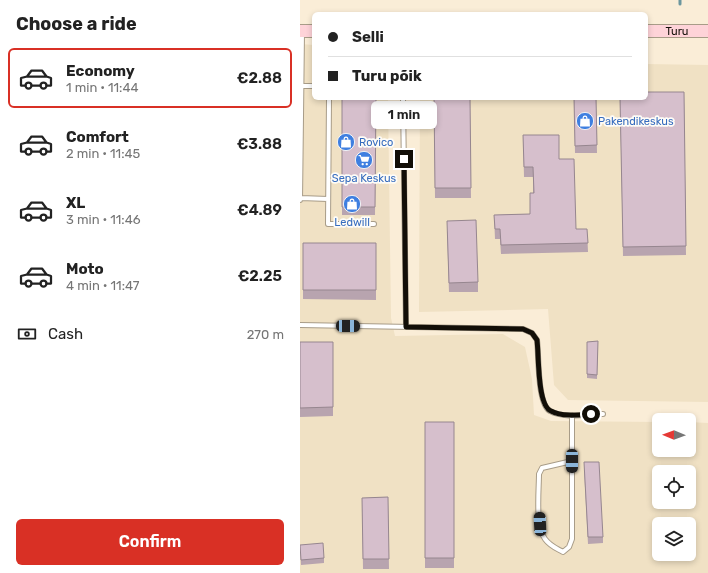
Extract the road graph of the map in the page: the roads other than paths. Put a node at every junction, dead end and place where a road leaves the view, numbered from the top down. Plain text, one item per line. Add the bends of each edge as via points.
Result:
1 (301, 31) edge
2 (312, 31) edge
3 (648, 31) edge
4 (708, 31) edge
5 (301, 86) edge
6 (312, 86) edge
7 (329, 100) edge
8 (403, 100) edge
9 (300, 199) edge
10 (328, 199) junction
11 (374, 224) dead end
12 (300, 325) edge
13 (406, 327) junction
14 (603, 414) dead end
15 (572, 415) junction
16 (572, 461) junction

1 - 2 main road
1 - 5 lane
3 - 4 main road, Turu
5 - 6 lane
5 - 9 lane
7 - 10 lane
8 - 13 lane
9 - 10 lane
10 - 11 lane via 328,224
12 - 13 lane
13 - 15 lane via 510,327 532,333 537,340 544,405 550,411
14 - 15 lane
15 - 16 lane
16 - 16 lane via 542,468 539,474 540,524 544,538 563,552 569,548 572,539

